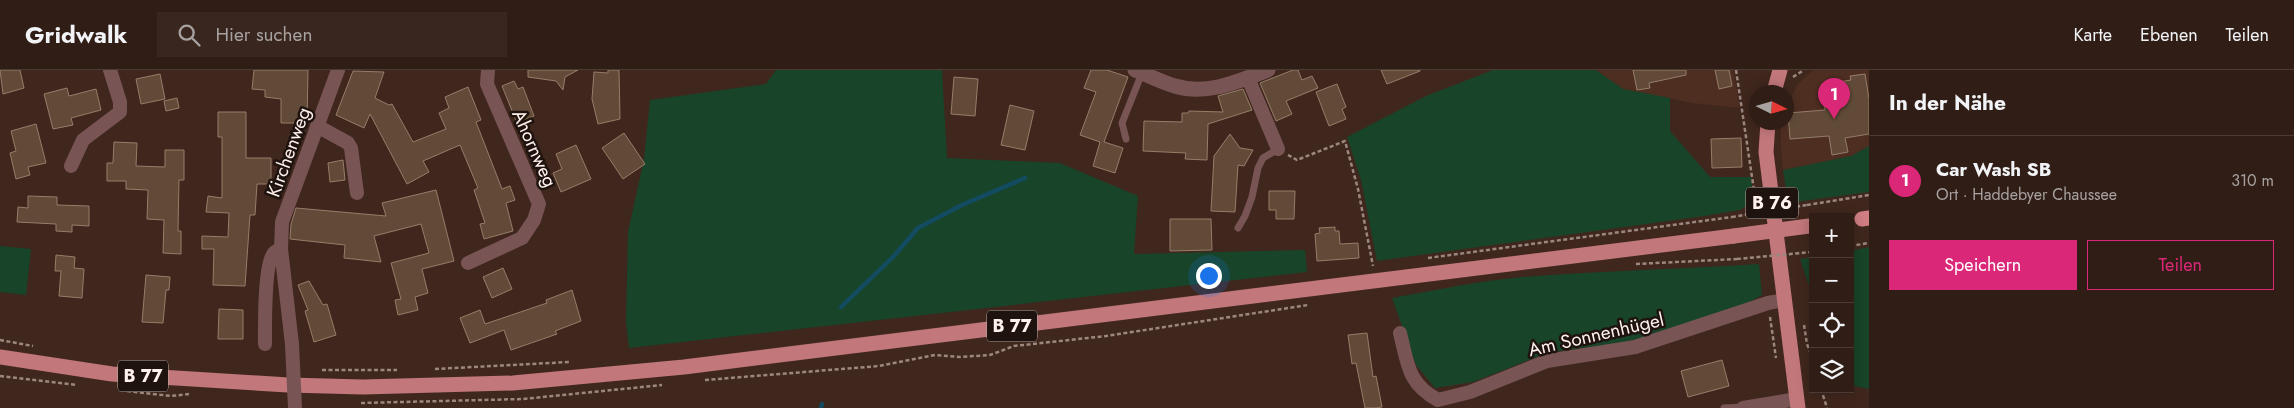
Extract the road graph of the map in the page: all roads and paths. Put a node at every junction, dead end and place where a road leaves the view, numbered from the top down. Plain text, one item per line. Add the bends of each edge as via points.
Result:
1 (110, 70) edge
2 (338, 70) edge
3 (488, 70) edge
4 (1780, 70) edge
5 (1266, 71) edge
6 (1142, 72) edge
7 (1248, 78) junction
8 (1776, 85) edge
9 (317, 126) junction
10 (1767, 130) edge
11 (1126, 139) dead end
12 (1278, 148) junction
13 (71, 166) dead end
14 (358, 193) dead end
15 (1869, 195) edge
16 (1809, 226) edge
17 (1238, 228) dead end
18 (1869, 243) edge
19 (1854, 245) edge
20 (281, 249) junction
21 (1809, 252) edge
22 (1424, 259) dead end
23 (1737, 259) dead end
24 (468, 263) dead end
25 (1366, 268) dead end
26 (1784, 300) junction
27 (1400, 334) dead end
28 (0, 340) edge
29 (265, 344) dead end
30 (38, 347) dead end
31 (0, 357) edge
32 (572, 362) dead end
33 (434, 369) dead end
34 (316, 370) dead end
35 (399, 370) dead end
36 (1822, 393) edge
37 (1797, 403) edge
38 (295, 408) edge
39 (1724, 408) edge
40 (1744, 408) edge
41 (1827, 408) edge

1 - 13 street via 120,112 82,140
2 - 9 street, Kirchenweg
3 - 24 street, Ahornweg via 487,84 539,204 534,220 522,238
4 - 8 main road
5 - 7 street
6 - 7 street via 1176,86 1193,89 1228,85
6 - 11 lane via 1122,123
7 - 12 street
9 - 14 street via 348,143
9 - 20 street, Kirchenweg via 282,222
10 - 26 main road, B 76 via 1766,152
12 - 17 lane via 1263,158 1252,197
12 - 25 path via 1297,160 1345,141 1375,266
15 - 22 path, bridge
16 - 31 main road, B 77, bridge via 684,367 513,383 363,387 288,385 112,374
18 - 19 path
20 - 29 street, Kirchenweg via 273,253 270,261 264,309
20 - 38 street, Kirchenweg, bridge via 292,344
21 - 23 path, bridge
26 - 27 street, Am Sonnenhügel via 1635,347 1547,361 1470,392 1438,400 1423,392 1410,374
26 - 37 main road, B 76
28 - 30 path
32 - 33 path
34 - 35 path
36 - 41 path
37 - 40 street
39 - 40 lane

